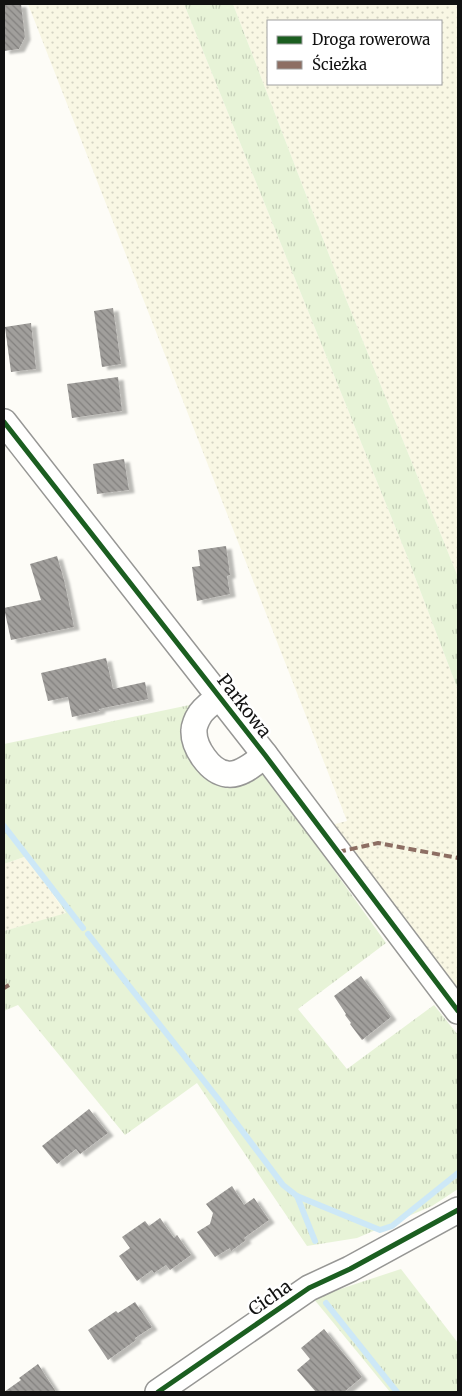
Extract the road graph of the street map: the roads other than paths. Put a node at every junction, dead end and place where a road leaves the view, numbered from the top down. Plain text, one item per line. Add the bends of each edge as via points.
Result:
1 (4, 422) edge
2 (219, 697) junction
3 (265, 755) junction
4 (458, 1012) edge
5 (458, 1210) edge
6 (158, 1392) edge

1 - 2 street, Parkowa
2 - 3 street, Parkowa
2 - 3 street, Parkowa via 200,713 194,730 204,761 227,774 248,768
3 - 4 street, Parkowa
5 - 6 street, Cicha via 309,1288

